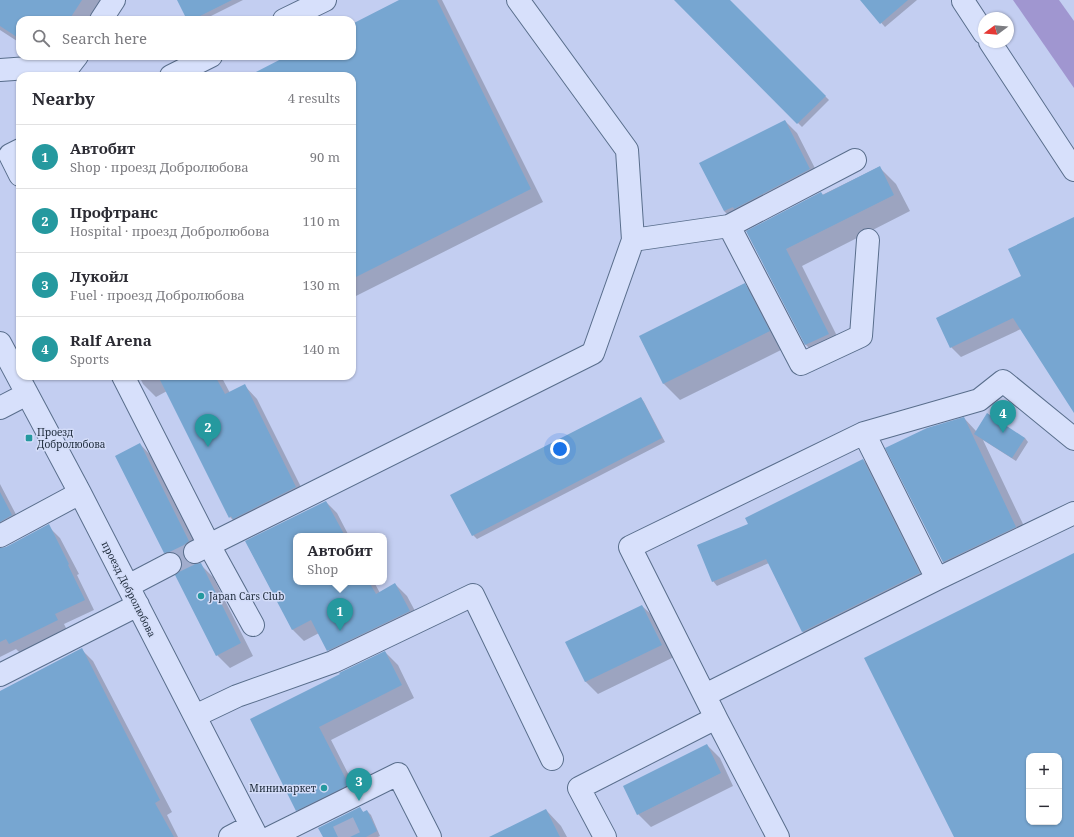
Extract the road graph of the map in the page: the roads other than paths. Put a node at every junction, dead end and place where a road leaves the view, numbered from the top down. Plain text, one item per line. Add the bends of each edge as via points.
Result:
1 (114, 0) edge
2 (325, 0) edge
3 (518, 0) edge
4 (963, 1) dead end
5 (104, 16) edge
6 (292, 16) edge
7 (978, 25) edge
8 (994, 48) edge
9 (73, 60) edge
10 (203, 60) edge
11 (0, 70) edge
12 (179, 72) edge
13 (16, 152) edge
14 (855, 160) dead end
15 (16, 167) edge
16 (1074, 170) edge
17 (729, 226) junction
18 (632, 240) junction
19 (868, 240) dead end
20 (0, 342) edge
21 (16, 373) edge
22 (20, 380) edge
23 (125, 380) edge
24 (27, 394) junction
25 (0, 408) edge
26 (864, 433) junction
27 (1074, 439) edge
28 (80, 493) junction
29 (1074, 513) edge
30 (0, 536) edge
31 (202, 548) junction
32 (170, 564) tunnel mouth
33 (937, 579) junction
34 (128, 586) junction
35 (138, 605) junction
36 (253, 625) dead end
37 (0, 675) edge
38 (705, 695) junction
39 (195, 716) junction
40 (716, 718) junction
41 (552, 759) dead end
42 (254, 831) edge
43 (230, 837) edge
44 (271, 837) edge
45 (430, 837) edge
46 (605, 837) edge
47 (778, 837) edge

1 - 5 street
2 - 6 street
3 - 18 street via 628,150
4 - 7 street
8 - 16 street
9 - 11 street via 70,65
10 - 12 street
13 - 15 street via 10,155
14 - 17 street
17 - 18 street
17 - 19 street via 801,364 861,336
18 - 31 street via 593,353
20 - 21 street, проезд Добролюбова
22 - 24 street, проезд Добролюбова
23 - 31 street
24 - 25 street
24 - 28 street, проезд Добролюбова
26 - 27 street via 979,400 1003,381
26 - 33 street
26 - 38 street via 630,547
28 - 30 street
28 - 34 street, проезд Добролюбова
29 - 33 street
31 - 36 street
32 - 34 street
33 - 38 street
34 - 35 street, проезд Добролюбова
35 - 37 street
35 - 39 street, проезд Добролюбова
38 - 40 street
39 - 41 street via 237,696 333,662 473,595
39 - 42 street, проезд Добролюбова
40 - 46 street via 580,788
40 - 47 street
42 - 43 street
44 - 45 street via 339,814 398,774

